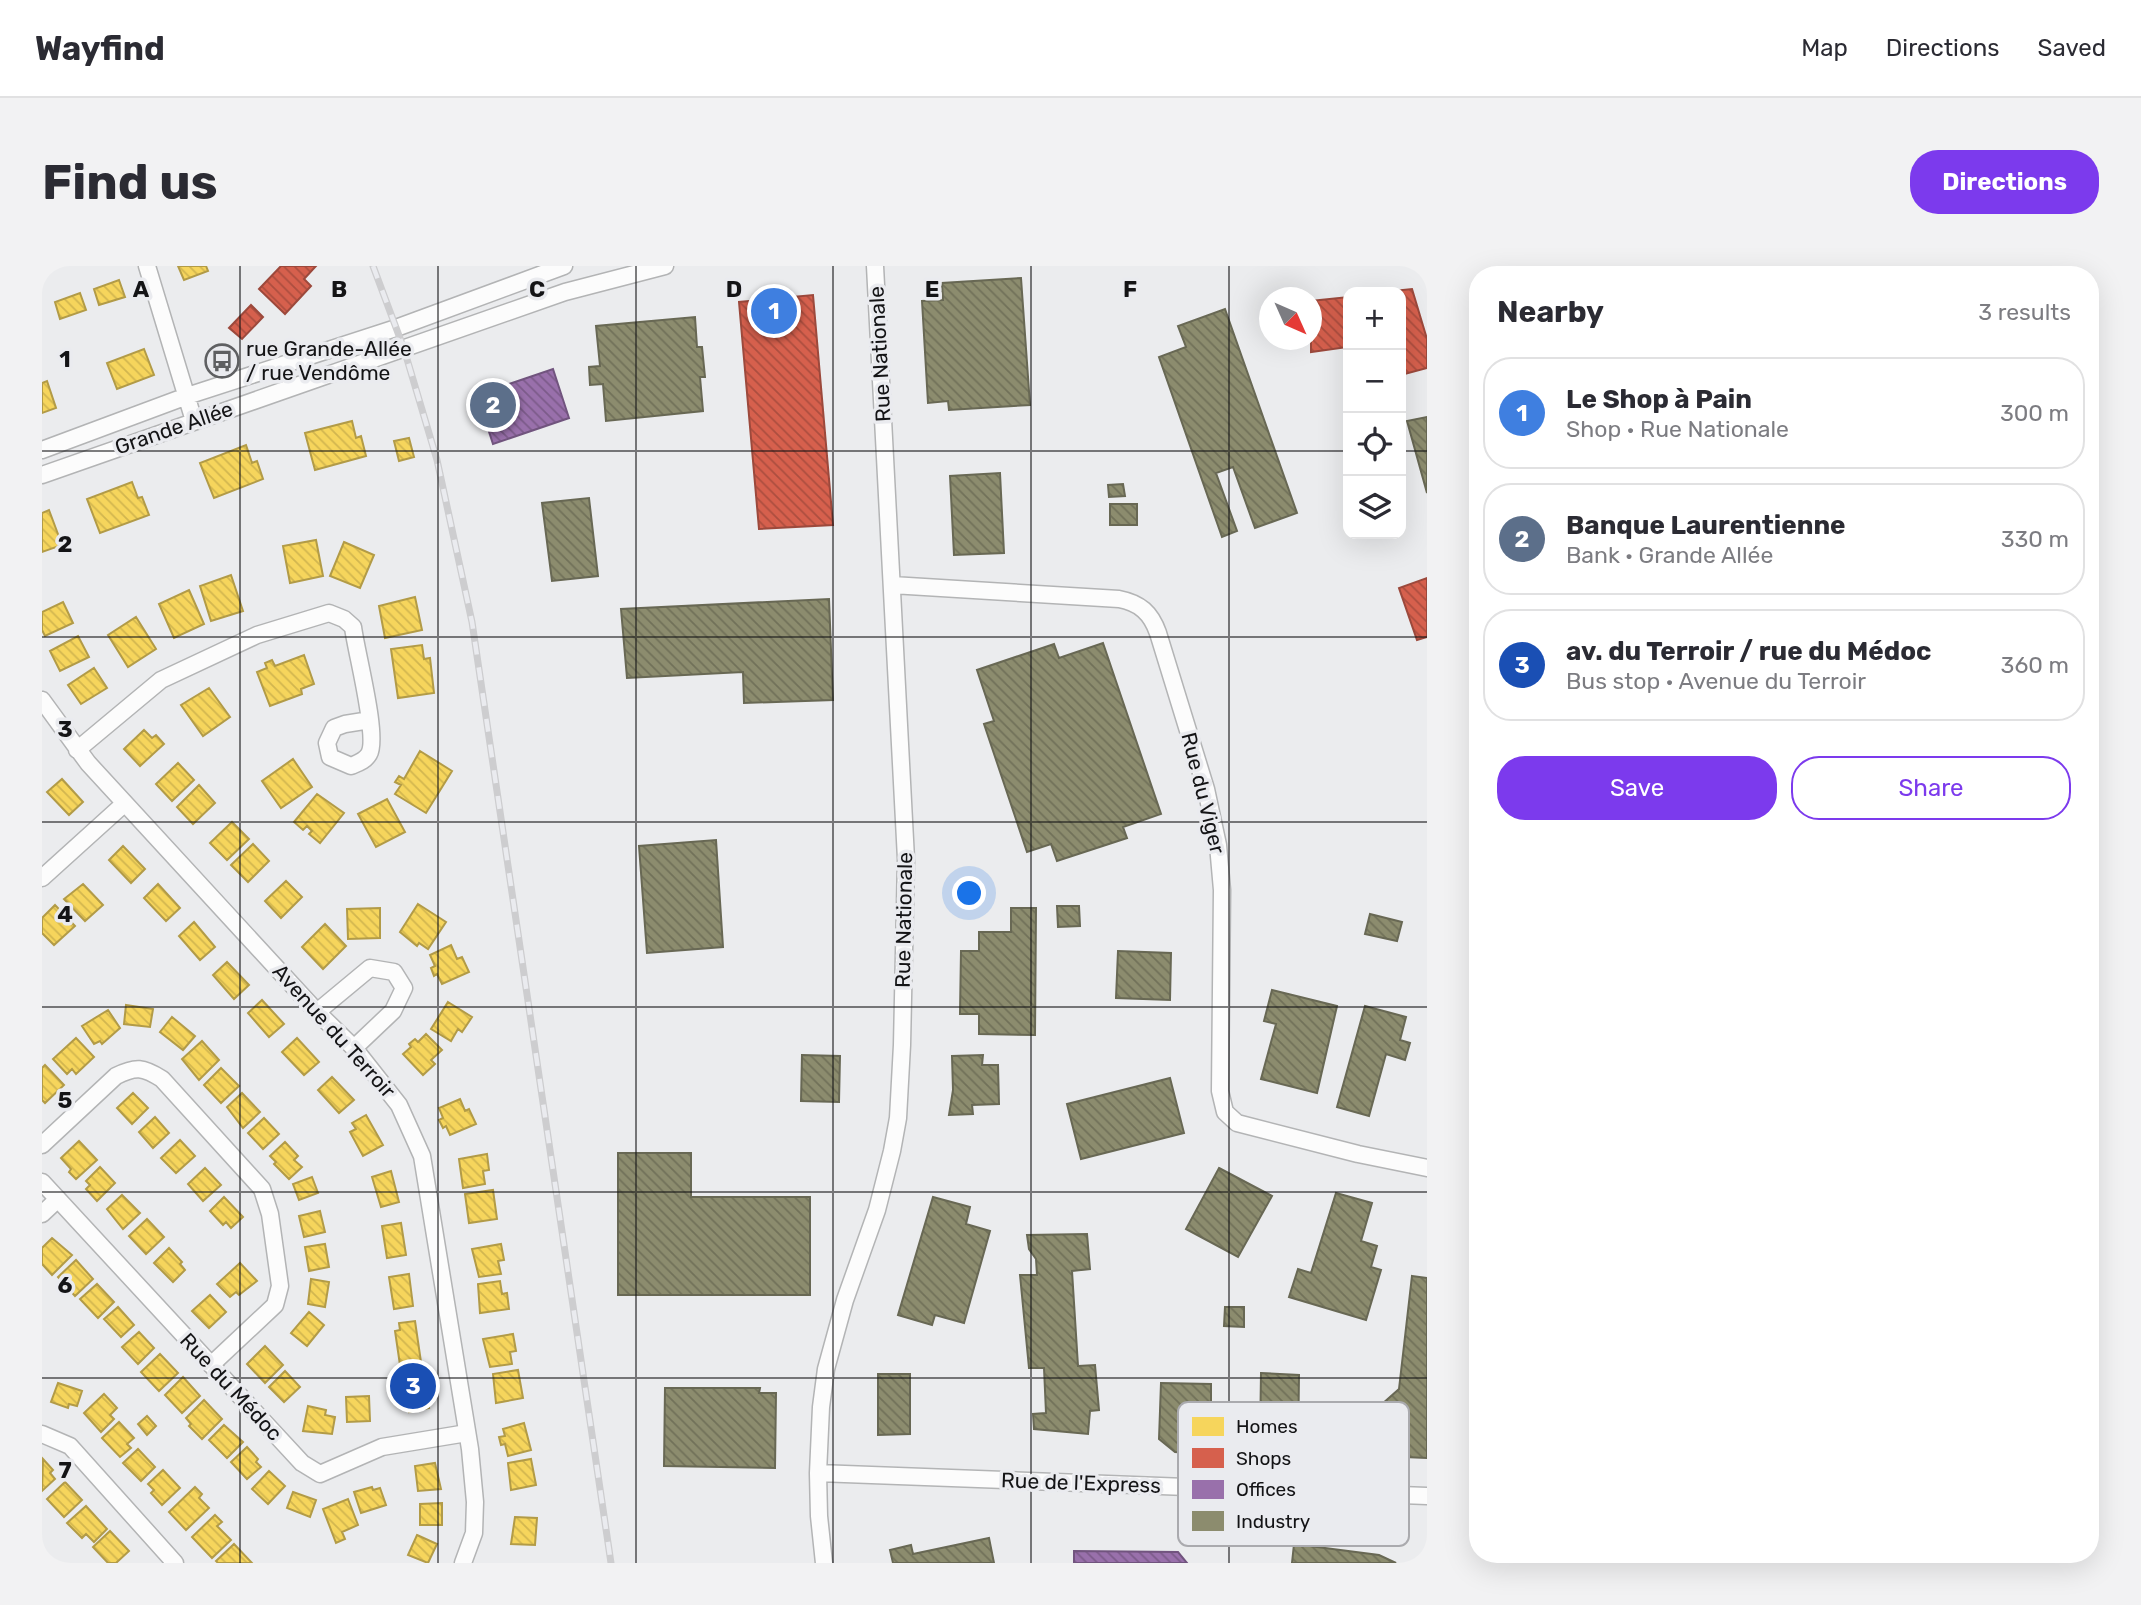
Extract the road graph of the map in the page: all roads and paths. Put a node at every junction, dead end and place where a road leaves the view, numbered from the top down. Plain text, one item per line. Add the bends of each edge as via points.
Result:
1 (147, 266) edge
2 (665, 266) edge
3 (875, 266) edge
4 (561, 267) edge
5 (565, 292) junction
6 (187, 396) junction
7 (194, 421) junction
8 (42, 450) edge
9 (42, 475) edge
10 (892, 585) junction
11 (42, 699) edge
12 (370, 720) dead end
13 (77, 750) junction
14 (125, 803) junction
15 (42, 878) edge
16 (317, 1012) junction
17 (354, 1048) junction
18 (42, 1145) edge
19 (1427, 1168) edge
20 (42, 1182) edge
21 (58, 1199) junction
22 (42, 1214) edge
23 (211, 1365) junction
24 (467, 1433) junction
25 (42, 1434) edge
26 (818, 1473) junction
27 (1178, 1487) edge
28 (1409, 1495) edge
29 (1427, 1496) edge
30 (175, 1563) edge
31 (463, 1563) edge
32 (824, 1563) edge

1 - 6 street
2 - 5 street, Grande Allée
3 - 10 street, Rue Nationale
4 - 5 street
4 - 6 street, Grande Allée via 388,331
5 - 7 street, Grande Allée
6 - 7 street
6 - 8 street, Grande Allée
7 - 9 street, Grande Allée
10 - 19 street, Rue du Viger via 1119,599 1145,609 1158,633 1206,789 1218,845 1222,890 1220,1091 1225,1112 1247,1127
10 - 26 street, Rue Nationale via 906,859 900,1099 883,1189 826,1369
11 - 13 street, Avenue du Terroir
12 - 13 street via 353,627 329,613 257,635 161,680
13 - 14 street, Avenue du Terroir
14 - 15 street
14 - 16 street, Avenue du Terroir
16 - 17 street, Avenue du Terroir
16 - 17 street via 370,968 394,972 404,988 393,1011
17 - 24 street, Avenue du Terroir via 399,1104 422,1156
18 - 23 street via 116,1076 130,1069 146,1069 162,1079 262,1189 281,1286 275,1305
20 - 21 street, Rue du Médoc
21 - 22 street
21 - 23 street, Rue du Médoc
23 - 24 street, Rue du Médoc via 302,1464 320,1474 382,1447
24 - 31 street, Avenue du Terroir via 475,1506 474,1533
25 - 30 street via 70,1446
26 - 27 street, Rue de l'Express
26 - 32 street, Rue Nationale
28 - 29 street, Rue de l'Express

